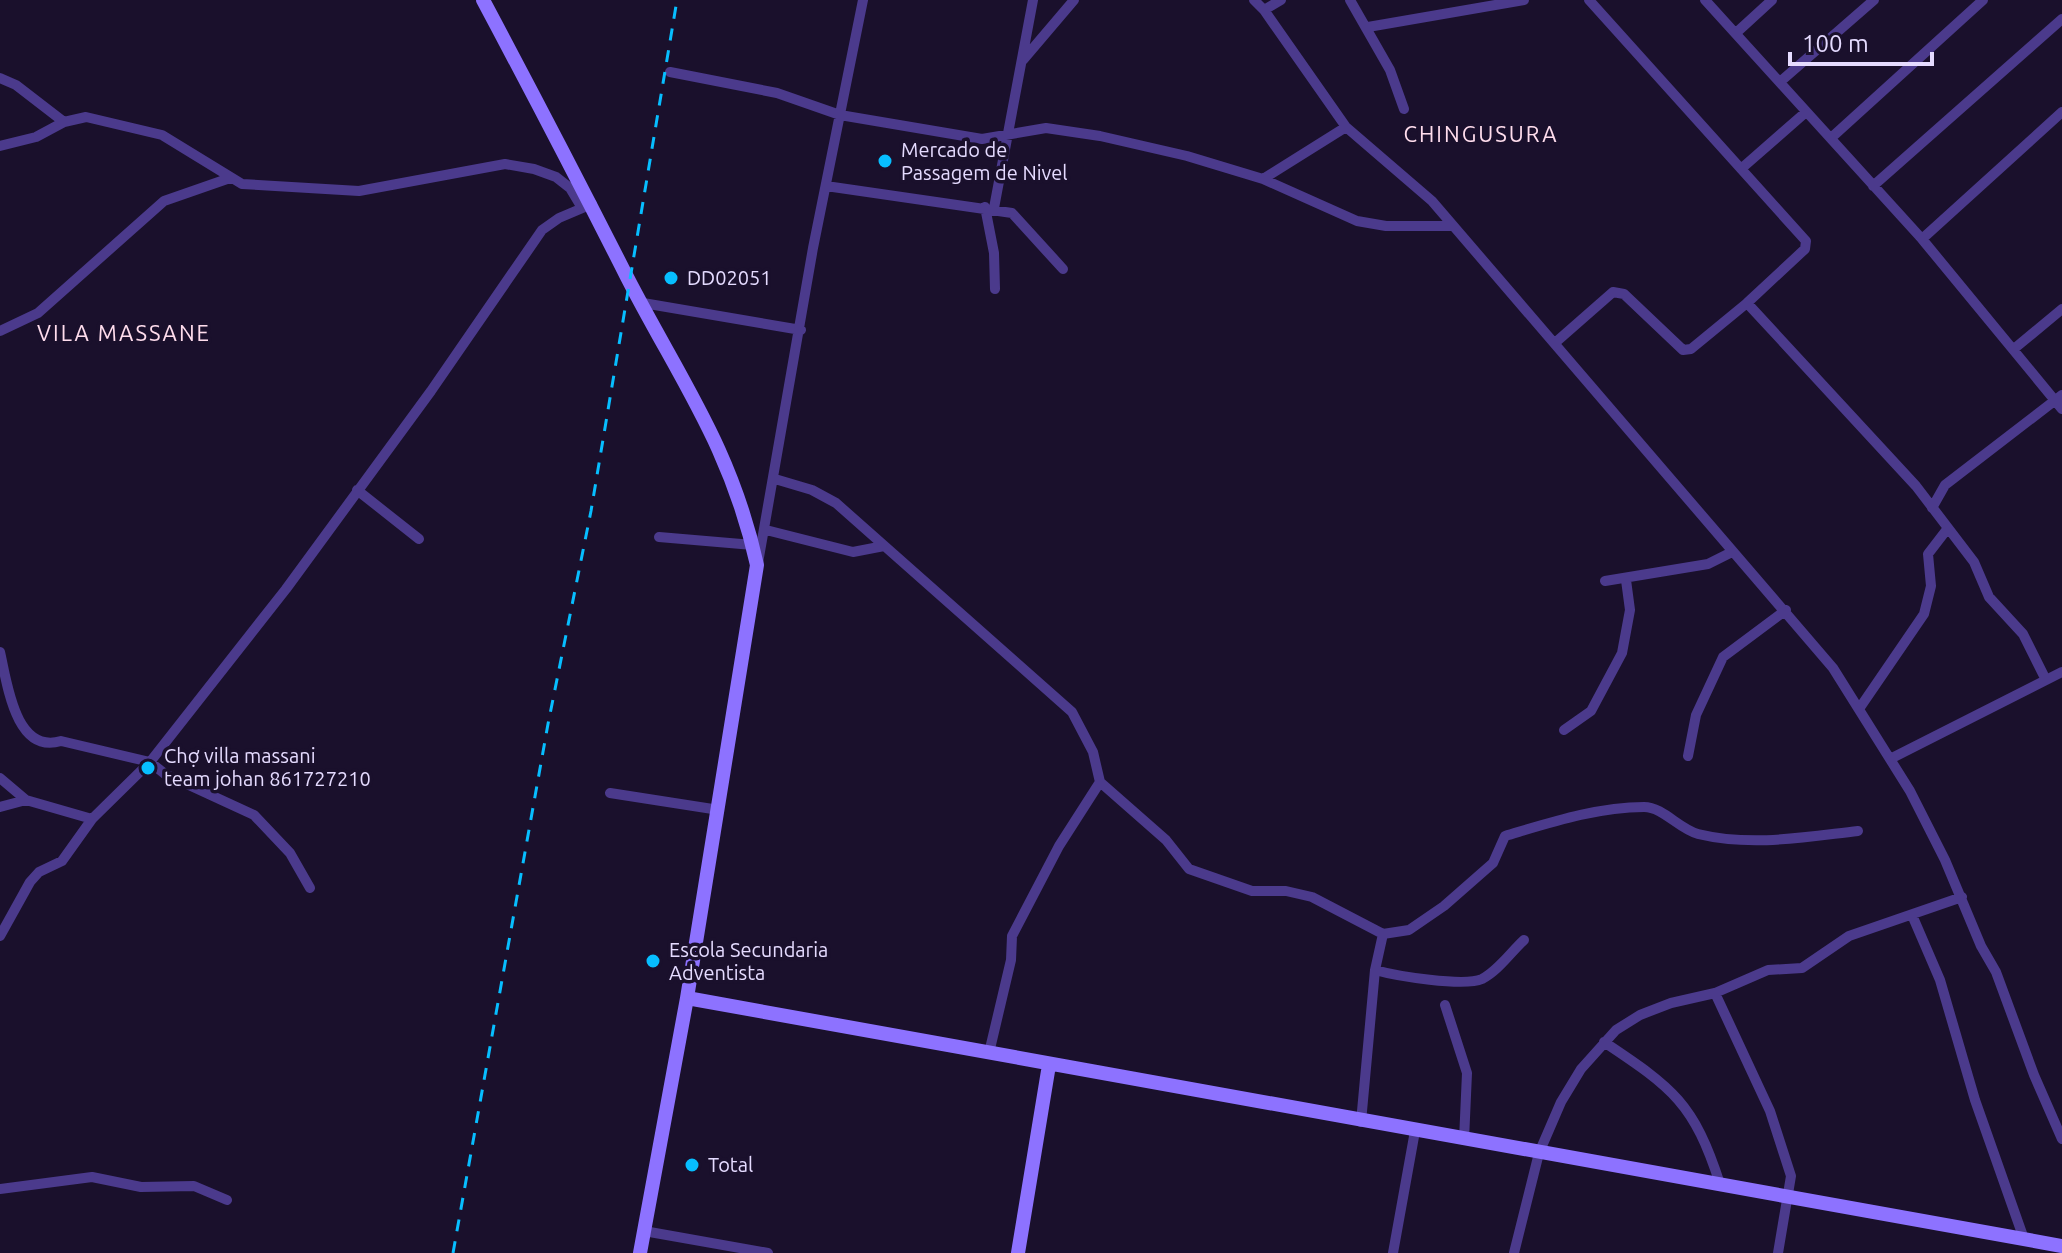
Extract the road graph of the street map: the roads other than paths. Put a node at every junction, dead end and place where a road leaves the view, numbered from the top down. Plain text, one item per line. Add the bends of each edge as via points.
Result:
1 (483, 0) edge
2 (863, 0) edge
3 (1033, 0) edge
4 (1074, 0) edge
5 (1254, 0) edge
6 (1281, 0) edge
7 (1350, 0) edge
8 (1459, 0) edge
9 (1524, 0) edge
10 (1589, 0) edge
11 (1705, 0) edge
12 (1772, 0) edge
13 (1874, 0) edge
14 (1983, 0) edge
15 (1264, 10) junction
16 (1465, 10) junction
17 (2062, 19) edge
18 (1368, 27) junction
19 (1736, 33) junction
20 (1022, 61) junction
21 (670, 72) dead end
22 (0, 78) edge
23 (1781, 81) junction
24 (1404, 109) dead end
25 (1806, 112) junction
26 (2062, 112) edge
27 (840, 115) junction
28 (64, 122) junction
29 (1346, 127) junction
30 (1008, 137) junction
31 (1831, 138) junction
32 (0, 146) edge
33 (1742, 168) junction
34 (230, 178) junction
35 (1263, 179) junction
36 (826, 186) junction
37 (1873, 186) junction
38 (587, 206) junction
39 (989, 208) junction
40 (1452, 226) junction
41 (1922, 239) junction
42 (1063, 269) dead end
43 (995, 289) dead end
44 (643, 303) junction
45 (1747, 303) junction
46 (2062, 309) edge
47 (801, 330) junction
48 (0, 331) edge
49 (1556, 342) junction
50 (2015, 348) junction
51 (2060, 401) edge
52 (775, 479) junction
53 (1945, 485) junction
54 (1916, 486) junction
55 (357, 490) junction
56 (1932, 508) junction
57 (1948, 528) junction
58 (766, 530) junction
59 (659, 537) dead end
60 (419, 539) dead end
61 (753, 545) junction
62 (884, 546) junction
63 (1732, 552) junction
64 (757, 565) junction
65 (1626, 580) junction
66 (1605, 581) dead end
67 (1786, 610) junction
68 (0, 652) edge
69 (2062, 672) edge
70 (2046, 680) junction
71 (1859, 709) junction
72 (1564, 730) dead end
73 (1688, 756) dead end
74 (1890, 759) junction
75 (150, 762) junction
76 (0, 778) edge
77 (1100, 782) junction
78 (610, 793) dead end
79 (26, 800) junction
80 (0, 807) edge
81 (719, 810) junction
82 (92, 819) junction
83 (1858, 831) dead end
84 (310, 888) dead end
85 (1962, 897) junction
86 (1912, 915) junction
87 (1383, 934) junction
88 (0, 936) edge
89 (1524, 940) dead end
90 (1375, 970) junction
91 (1715, 993) junction
92 (687, 998) junction
93 (1445, 1005) dead end
94 (1604, 1042) junction
95 (989, 1053) junction
96 (1049, 1065) junction
97 (1361, 1122) junction
98 (1415, 1131) junction
99 (2062, 1139) edge
100 (1464, 1140) junction
101 (1539, 1153) junction
102 (1720, 1184) junction
103 (0, 1189) edge
104 (1790, 1197) junction
105 (227, 1200) dead end
106 (644, 1231) junction
107 (2024, 1239) junction
108 (2062, 1246) edge
109 (640, 1253) edge
110 (768, 1253) edge
111 (1018, 1253) edge
112 (1393, 1253) edge
113 (1514, 1253) edge
114 (1778, 1253) edge

1 - 38 street
2 - 27 street
3 - 20 street
4 - 20 street
5 - 15 street
6 - 15 street
7 - 18 street
8 - 16 street
9 - 16 street
10 - 33 street
11 - 19 street
12 - 19 street
13 - 23 street
14 - 31 street
15 - 29 street
16 - 18 street
17 - 37 street
18 - 24 street
19 - 23 street
20 - 30 street
21 - 27 street via 777,93
22 - 28 street
23 - 25 street
25 - 31 street
25 - 33 street
26 - 41 street
27 - 30 street via 982,139
27 - 36 street
28 - 32 street via 36,137
28 - 34 street via 86,117 149,130
29 - 35 street
29 - 40 street via 1421,191
30 - 35 street via 1030,129 1065,129
30 - 39 street
31 - 37 street
33 - 45 street via 1806,245
34 - 38 street via 263,188 359,191 518,165 556,177
34 - 48 street via 164,201 38,313
35 - 40 street via 1357,221
36 - 39 street
36 - 47 street
37 - 41 street
38 - 44 street
38 - 55 street via 542,230
39 - 42 street via 1019,216
39 - 43 street
40 - 49 street
41 - 50 street
44 - 47 street
44 - 61 street via 720,446
45 - 49 street via 1683,350 1624,294 1613,292
45 - 54 street
46 - 50 street
47 - 52 street
49 - 63 street
50 - 51 street
51 - 53 street
52 - 58 street
52 - 62 street via 836,503
53 - 54 street
53 - 56 street
54 - 56 street
55 - 60 street
55 - 75 street
56 - 57 street
57 - 70 street via 1974,562 1989,597 2023,634
57 - 71 street via 1928,554 1931,586 1924,614
58 - 62 street via 853,552
58 - 64 street
59 - 61 street
61 - 64 street
62 - 77 street via 1072,712 1093,752
63 - 65 street via 1708,564
63 - 67 street
64 - 81 street
65 - 66 street
65 - 72 street via 1630,610 1622,653 1591,711
67 - 71 street
67 - 73 street via 1723,657 1696,715
68 - 75 street via 13,708 39,742 61,741
69 - 70 street
70 - 74 street
71 - 74 street
74 - 85 street
75 - 82 street
75 - 84 street via 254,815 290,853
76 - 79 street
77 - 87 street via 1166,840 1189,869 1252,891 1312,897
77 - 95 street via 1012,936
78 - 81 street
79 - 80 street
79 - 82 street
81 - 92 street
82 - 88 street via 70,853 39,872 21,893
83 - 87 street via 1782,841 1741,840 1686,830 1647,807 1551,823 1505,836 1493,863 1444,906 1409,930
85 - 86 street
85 - 99 street
86 - 91 street via 1849,936 1802,968 1768,970
86 - 107 street via 1940,980
87 - 90 street
89 - 90 street via 1487,975 1473,981
90 - 97 street
91 - 94 street via 1640,1015
91 - 104 street via 1770,1111 1791,1176
92 - 95 street
92 - 106 street
93 - 100 street via 1467,1073
94 - 101 street via 1561,1102
94 - 102 street via 1671,1088 1699,1131
95 - 96 street
96 - 97 street
96 - 111 street
97 - 98 street
98 - 100 street
98 - 112 street
100 - 101 street
101 - 102 street
101 - 113 street
102 - 104 street
103 - 105 street via 92,1177 141,1187 194,1186
104 - 107 street
104 - 114 street
106 - 109 street
106 - 110 street
107 - 108 street

